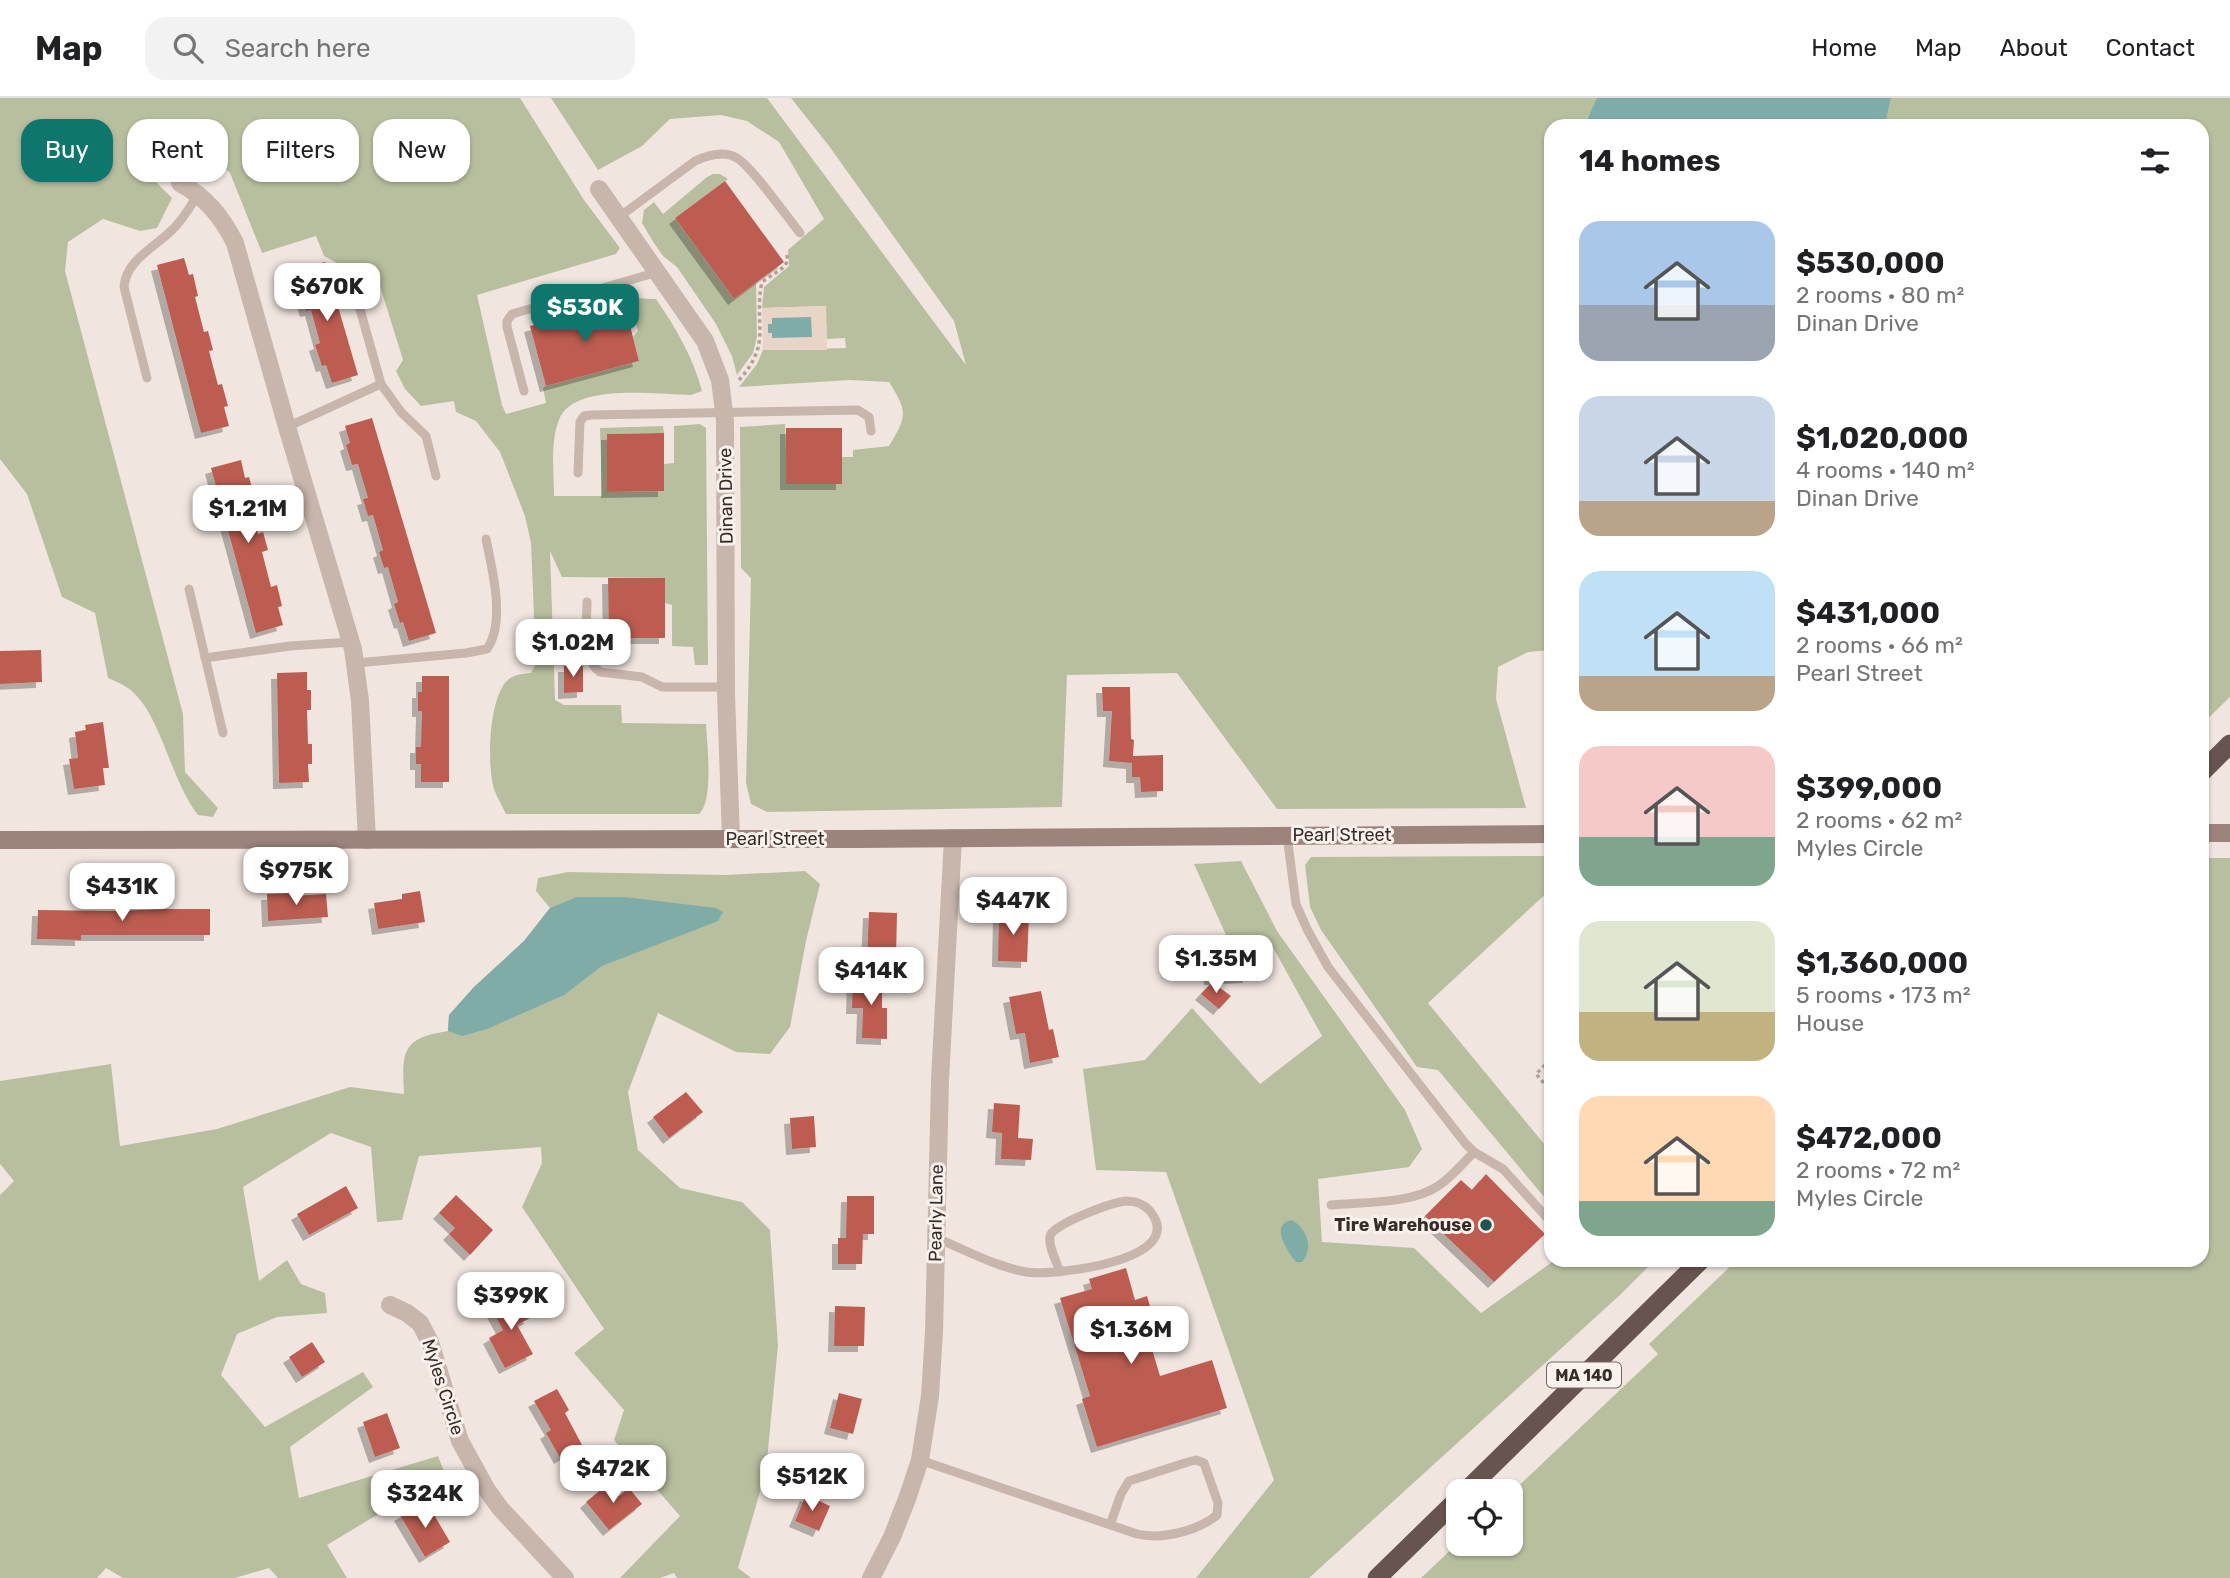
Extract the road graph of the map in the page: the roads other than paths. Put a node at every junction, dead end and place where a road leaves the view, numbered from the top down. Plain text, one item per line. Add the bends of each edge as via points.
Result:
1 (180, 183) dead end
2 (599, 189) dead end
3 (198, 194) junction
4 (619, 217) junction
5 (800, 233) dead end
6 (658, 272) junction
7 (356, 295) dead end
8 (147, 378) dead end
9 (381, 384) junction
10 (524, 391) dead end
11 (724, 405) junction
12 (287, 427) junction
13 (872, 430) dead end
14 (578, 472) dead end
15 (436, 476) dead end
16 (486, 539) dead end
17 (189, 589) dead end
18 (587, 602) dead end
19 (351, 642) junction
20 (205, 659) junction
21 (356, 663) junction
22 (726, 687) junction
23 (223, 733) dead end
24 (2230, 744) edge
25 (2209, 765) edge
26 (2209, 833) edge
27 (2230, 833) edge
28 (1544, 834) edge
29 (1287, 836) junction
30 (953, 838) junction
31 (731, 839) junction
32 (0, 840) edge
33 (367, 840) junction
34 (1474, 1152) junction
35 (1331, 1205) dead end
36 (1544, 1214) edge
37 (936, 1238) junction
38 (1694, 1267) edge
39 (1060, 1272) junction
40 (390, 1305) dead end
41 (920, 1460) junction
42 (1478, 1479) edge
43 (1446, 1511) edge
44 (1110, 1525) junction
45 (565, 1578) edge
46 (871, 1578) edge
47 (1377, 1578) edge

1 - 3 street
2 - 4 street, Dinan Drive
3 - 8 lane via 172,231 126,272 124,287
3 - 12 street via 224,221 235,243
4 - 5 lane via 695,161 729,155 744,164
4 - 6 street, Dinan Drive
6 - 10 lane via 512,314 507,321
6 - 11 street, Dinan Drive via 705,341
7 - 9 lane
9 - 12 lane
9 - 15 lane via 426,436
11 - 13 lane via 858,410 869,417
11 - 14 lane via 584,416 578,430
11 - 22 street, Dinan Drive
12 - 19 street
16 - 21 lane via 496,631 487,649
17 - 20 lane
18 - 22 lane via 587,648 590,661 600,672 642,677 662,687
19 - 20 lane
19 - 21 street
20 - 23 lane
21 - 33 street
22 - 31 street, Dinan Drive
24 - 25 highway
26 - 27 main road
28 - 29 main road, Pearl Street
29 - 30 main road, Pearl Street
29 - 34 lane via 1296,904 1328,967
30 - 31 main road, Pearl Street
30 - 37 street, Pearly Lane
31 - 33 main road, Pearl Street
32 - 33 main road, Pearl Street
34 - 35 lane via 1438,1187 1422,1194
34 - 36 lane via 1503,1169
37 - 39 lane via 1012,1269
37 - 41 street, Pearly Lane via 930,1396
38 - 42 highway, MA 140
39 - 39 lane via 1118,1260 1149,1247 1156,1237 1150,1211 1136,1203 1120,1202 1059,1226 1050,1241
40 - 45 street, Myles Circle via 420,1323 437,1362 460,1441 487,1490
41 - 44 lane
41 - 46 street, Pearly Lane via 892,1537
43 - 47 highway
44 - 44 lane via 1162,1537 1210,1521 1217,1515 1218,1503 1204,1463 1196,1460 1129,1481

